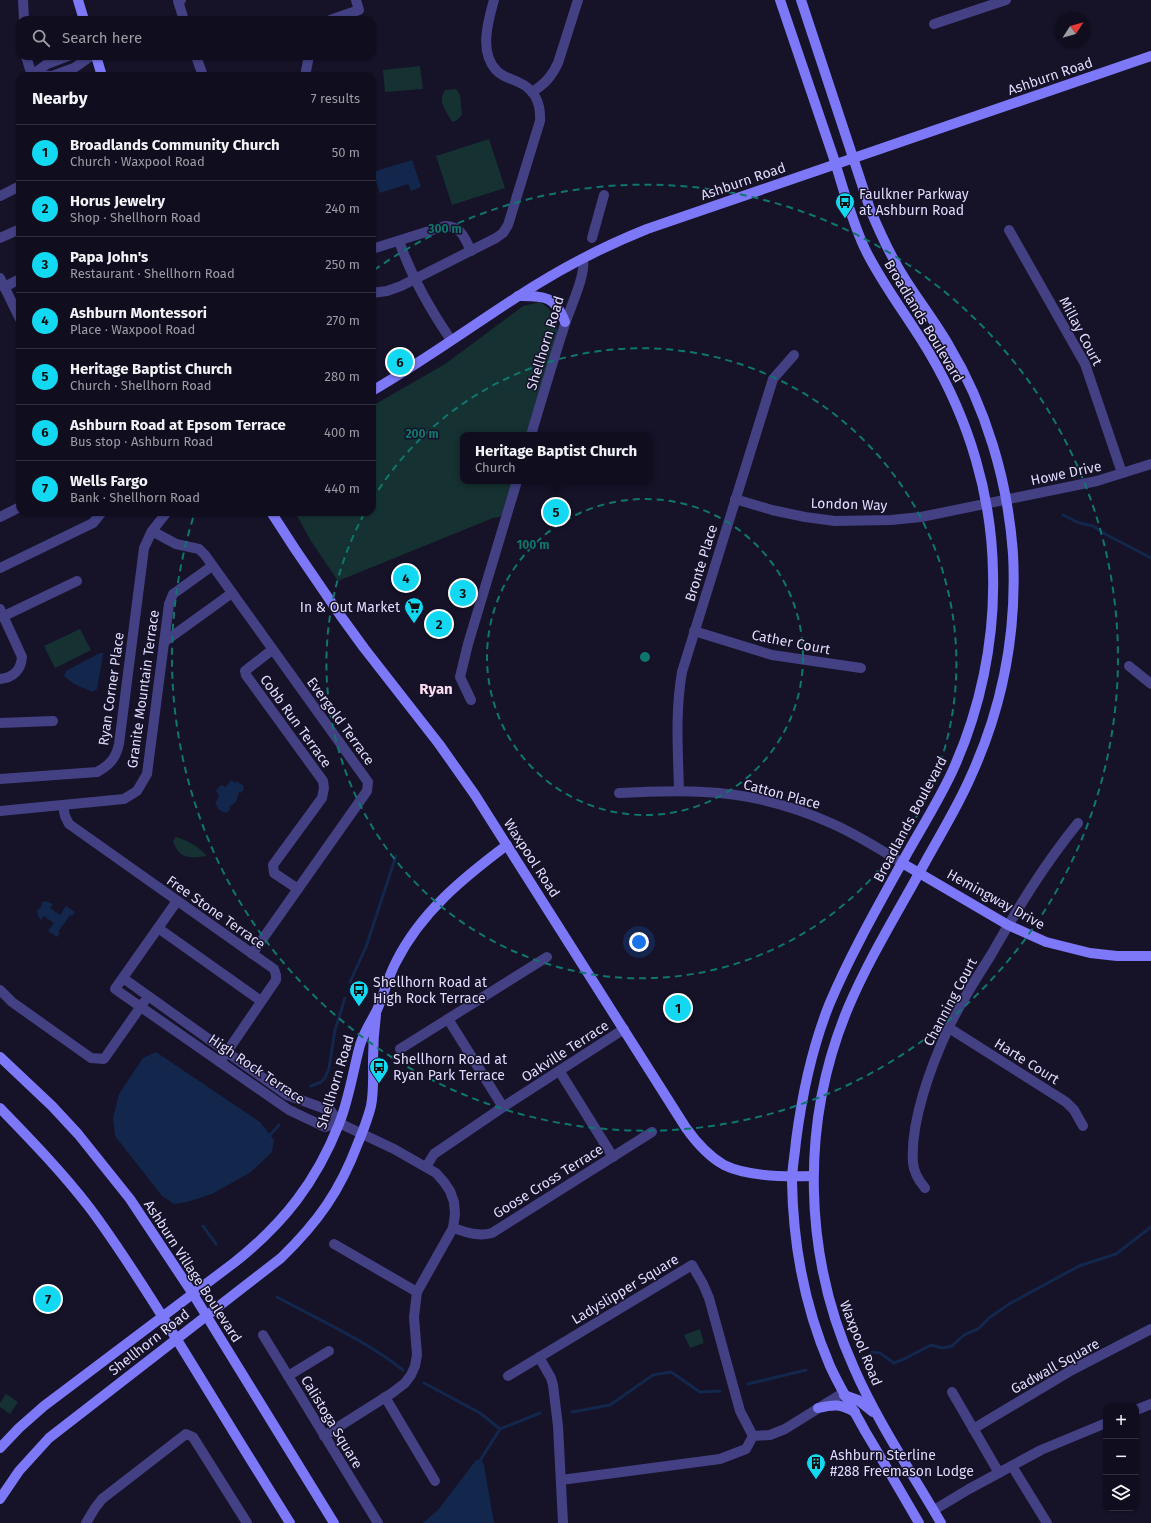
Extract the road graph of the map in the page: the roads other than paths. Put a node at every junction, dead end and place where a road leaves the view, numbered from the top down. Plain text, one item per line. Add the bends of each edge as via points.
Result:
1 (23, 0) edge
2 (78, 0) edge
3 (181, 0) edge
4 (356, 0) edge
5 (494, 0) edge
6 (578, 0) edge
7 (780, 0) edge
8 (801, 0) edge
9 (1006, 0) edge
10 (24, 16) edge
11 (83, 16) edge
12 (183, 16) edge
13 (342, 16) edge
14 (934, 24) dead end
15 (1151, 56) edge
16 (27, 60) edge
17 (58, 60) edge
18 (85, 60) edge
19 (97, 60) edge
20 (197, 60) edge
21 (308, 60) edge
22 (31, 72) edge
23 (37, 72) edge
24 (63, 72) edge
25 (101, 72) edge
26 (201, 72) edge
27 (306, 72) edge
28 (532, 92) junction
29 (854, 157) junction
30 (835, 164) junction
31 (16, 188) edge
32 (604, 195) dead end
33 (0, 196) edge
34 (16, 230) edge
35 (1009, 230) dead end
36 (0, 238) edge
37 (592, 238) dead end
38 (399, 240) junction
39 (376, 248) edge
40 (471, 251) junction
41 (583, 260) junction
42 (16, 280) edge
43 (415, 280) junction
44 (2, 282) edge
45 (376, 292) edge
46 (518, 296) junction
47 (16, 311) edge
48 (565, 322) junction
49 (451, 340) junction
50 (794, 355) dead end
51 (376, 389) edge
52 (532, 432) edge
53 (1151, 464) edge
54 (1122, 474) junction
55 (516, 484) edge
56 (735, 499) junction
57 (1006, 499) junction
58 (986, 503) junction
59 (16, 509) edge
60 (99, 516) edge
61 (164, 516) edge
62 (274, 516) edge
63 (0, 517) edge
64 (152, 531) junction
65 (212, 566) junction
66 (0, 568) edge
67 (77, 581) dead end
68 (232, 593) junction
69 (2, 613) edge
70 (694, 632) junction
71 (164, 642) junction
72 (272, 650) junction
73 (1129, 666) dead end
74 (861, 668) dead end
75 (0, 678) edge
76 (1151, 684) edge
77 (471, 700) dead end
78 (53, 721) dead end
79 (0, 723) edge
80 (0, 779) edge
81 (679, 791) junction
82 (619, 793) dead end
83 (63, 806) junction
84 (0, 812) edge
85 (1078, 823) dead end
86 (507, 845) junction
87 (902, 863) junction
88 (920, 873) junction
89 (298, 889) junction
90 (177, 901) junction
91 (1008, 925) junction
92 (158, 928) junction
93 (252, 954) junction
94 (1151, 956) edge
95 (547, 957) dead end
96 (123, 978) junction
97 (0, 990) edge
98 (148, 996) junction
99 (261, 1001) junction
100 (141, 1006) junction
101 (377, 1009) junction
102 (448, 1019) junction
103 (949, 1028) junction
104 (624, 1029) junction
105 (400, 1049) dead end
106 (227, 1052) junction
107 (0, 1057) edge
108 (220, 1062) junction
109 (560, 1072) junction
110 (503, 1107) junction
111 (0, 1108) edge
112 (339, 1123) junction
113 (1084, 1126) dead end
114 (652, 1132) dead end
115 (362, 1134) junction
116 (613, 1157) junction
117 (426, 1167) junction
118 (813, 1176) junction
119 (792, 1177) junction
120 (925, 1188) dead end
121 (453, 1228) junction
122 (334, 1244) dead end
123 (417, 1292) junction
124 (193, 1294) junction
125 (206, 1315) junction
126 (163, 1317) junction
127 (1151, 1329) edge
128 (263, 1335) dead end
129 (176, 1338) junction
130 (329, 1351) dead end
131 (539, 1357) junction
132 (288, 1376) junction
133 (508, 1376) dead end
134 (952, 1392) dead end
135 (844, 1395) junction
136 (385, 1397) junction
137 (1151, 1404) edge
138 (818, 1408) junction
139 (1139, 1409) edge
140 (854, 1412) junction
141 (880, 1417) junction
142 (1103, 1424) edge
143 (973, 1429) junction
144 (324, 1436) junction
145 (753, 1436) junction
146 (0, 1448) edge
147 (1012, 1466) junction
148 (999, 1473) junction
149 (561, 1480) junction
150 (435, 1481) dead end
151 (0, 1499) edge
152 (934, 1510) junction
153 (86, 1523) edge
154 (247, 1523) edge
155 (290, 1523) edge
156 (334, 1523) edge
157 (378, 1523) edge
158 (563, 1523) edge
159 (919, 1523) edge
160 (941, 1523) edge
161 (1047, 1523) edge

1 - 10 street
2 - 11 main road
3 - 12 street via 178,1
4 - 13 street via 359,10
5 - 28 street via 486,37 488,57 500,74 523,84
6 - 28 street via 554,72 544,84
7 - 30 main road, Broadlands Boulevard
8 - 29 main road
9 - 14 street
15 - 29 main road, Ashburn Road
16 - 22 street
17 - 23 street
18 - 24 street
19 - 25 main road
20 - 26 street
21 - 27 street
28 - 40 street via 540,106 540,121 508,225 496,238
29 - 30 main road, Ashburn Road
29 - 57 main road, Broadlands Boulevard via 881,236 963,371 981,411
30 - 41 main road, Ashburn Road via 647,229
30 - 58 main road, Broadlands Boulevard via 865,247 893,297 929,351 955,402 974,451
31 - 33 street
32 - 37 street
34 - 36 street
35 - 54 street, Millay Court via 1085,364
38 - 39 street
38 - 40 street via 452,226 463,234
38 - 43 street
40 - 43 street
41 - 46 main road, Ashburn Road
41 - 48 street, Shellhorn Road via 582,274
42 - 44 street
43 - 45 street
43 - 49 street via 429,308
44 - 47 street
46 - 48 main road via 542,296 549,299 561,312
46 - 49 main road, Ashburn Road
48 - 52 street, Shellhorn Road
49 - 51 main road, Ashburn Road
50 - 56 street, Bronte Place via 773,379
53 - 54 street, Howe Drive
54 - 57 street, Howe Drive via 1097,482
55 - 77 street via 460,677
56 - 58 street, London Way via 805,517 859,522 920,516
56 - 70 street, Bronte Place
57 - 58 street, Howe Drive
57 - 88 main road, Broadlands Boulevard via 1012,553 1013,600 1009,649 1000,692 972,774
58 - 87 main road, Broadlands Boulevard via 993,573 990,633 984,675 964,743 953,769
59 - 63 street
60 - 66 street via 93,523
61 - 64 street, Ryan Corner Place
62 - 86 main road, Waxpool Road via 340,615 439,744
64 - 65 street, Evergold Terrace via 176,544 199,549
64 - 80 street, Ryan Corner Place via 144,548 119,744 114,759 97,772
65 - 68 street, Evergold Terrace
65 - 71 street, Granite Mountain Terrace via 173,594 169,604
67 - 69 street
68 - 71 street
68 - 72 street, Evergold Terrace
69 - 75 street via 22,657 15,674
70 - 74 street, Cather Court via 772,655
70 - 81 street, Bronte Place via 678,693
71 - 83 street, Granite Mountain Terrace via 147,774 137,791 124,799
72 - 89 street, Evergold Terrace via 368,782 367,791
72 - 89 street, Cobb Run Terrace via 245,671 246,675 323,781 324,788 322,798 273,865 274,873
73 - 76 street
78 - 79 street
81 - 82 street, Catton Place
81 - 87 street, Catton Place via 738,796 802,812 850,833
83 - 84 street, Granite Mountain Terrace
83 - 90 street, Free Stone Terrace via 69,824
85 - 91 street, Channing Court via 1042,869
86 - 101 main road, Shellhorn Road via 459,882 422,922 396,961
86 - 104 main road, Waxpool Road
87 - 88 main road, Hemingway Drive
87 - 119 main road, Broadlands Boulevard via 840,981 820,1030 804,1090
88 - 91 main road, Hemingway Drive
88 - 118 main road, Broadlands Boulevard via 868,965 838,1034 823,1092 816,1133
89 - 93 street, Evergold Terrace
90 - 92 street, High Rock Terrace
90 - 93 street, Free Stone Terrace
91 - 94 main road, Hemingway Drive via 1067,949 1116,956
91 - 103 street, Channing Court
92 - 96 street, High Rock Terrace
92 - 99 street
93 - 99 street, Free Stone Terrace via 274,969 276,975 276,980
95 - 102 street
96 - 98 street, High Rock Terrace
96 - 100 street, High Rock Terrace via 115,989
97 - 100 street via 12,1002 91,1058 104,1059
98 - 100 street
98 - 106 street, High Rock Terrace
99 - 106 street, Free Stone Terrace
100 - 108 street, High Rock Terrace
101 - 112 main road, Shellhorn Road via 360,1045
101 - 115 main road, Shellhorn Road via 373,1035 374,1083 371,1106
102 - 105 street
102 - 110 street
103 - 113 street, Harte Court via 1066,1102
103 - 120 street, Channing Court via 935,1059 916,1126 913,1164 916,1175
104 - 109 street, Oakville Terrace
104 - 119 main road, Waxpool Road via 686,1128 710,1155 724,1165 741,1170 760,1175
106 - 108 street, Free Stone Terrace
106 - 112 street, High Rock Terrace via 286,1095 331,1111
107 - 124 main road, Ashburn Village Boulevard via 52,1106 111,1174
108 - 112 street, High Rock Terrace via 289,1110 325,1127
109 - 110 street, Oakville Terrace
109 - 116 street
110 - 117 street, Oakville Terrace via 434,1154
111 - 126 main road via 32,1140 89,1207
112 - 115 street
112 - 124 main road, Shellhorn Road via 314,1176 287,1213 259,1243
114 - 116 street, Goose Cross Terrace
115 - 117 street
115 - 125 main road, Shellhorn Road via 337,1191 297,1242 249,1284
116 - 121 street, Goose Cross Terrace via 492,1233 474,1235
117 - 121 street via 436,1173 450,1191 456,1214
118 - 119 main road, Waxpool Road
118 - 141 main road, Waxpool Road via 817,1242 828,1296 844,1346
119 - 135 main road via 795,1232 806,1293 819,1338
121 - 123 street
122 - 123 street
123 - 136 street via 414,1317 417,1355 415,1366 405,1383
124 - 125 main road, Ashburn Village Boulevard
124 - 126 main road, Shellhorn Road
125 - 129 main road, Shellhorn Road
125 - 156 main road, Ashburn Village Boulevard
126 - 129 main road
126 - 146 main road, Shellhorn Road via 44,1406
127 - 143 street, Gadwall Square via 1072,1370
128 - 132 street, Calistoga Square
129 - 151 main road, Shellhorn Road via 49,1438 28,1460
129 - 155 main road
130 - 132 street
131 - 133 street, Ladyslipper Square
131 - 145 street, Ladyslipper Square via 692,1265 709,1298 740,1412
131 - 149 street via 553,1385
132 - 144 street, Calistoga Square
134 - 143 street
135 - 138 street
135 - 140 main road
135 - 141 main road via 858,1400
136 - 144 street
136 - 150 street
137 - 139 street
138 - 140 main road via 843,1406
138 - 145 street via 785,1429 770,1435
140 - 159 main road
141 - 152 main road, Waxpool Road
142 - 147 street via 1041,1450
143 - 148 street
144 - 157 street, Calistoga Square
145 - 149 street via 746,1449 720,1459
147 - 148 street
147 - 161 street
148 - 152 street
149 - 158 street
152 - 160 main road, Waxpool Road
153 - 154 street via 102,1499 186,1434 193,1437

